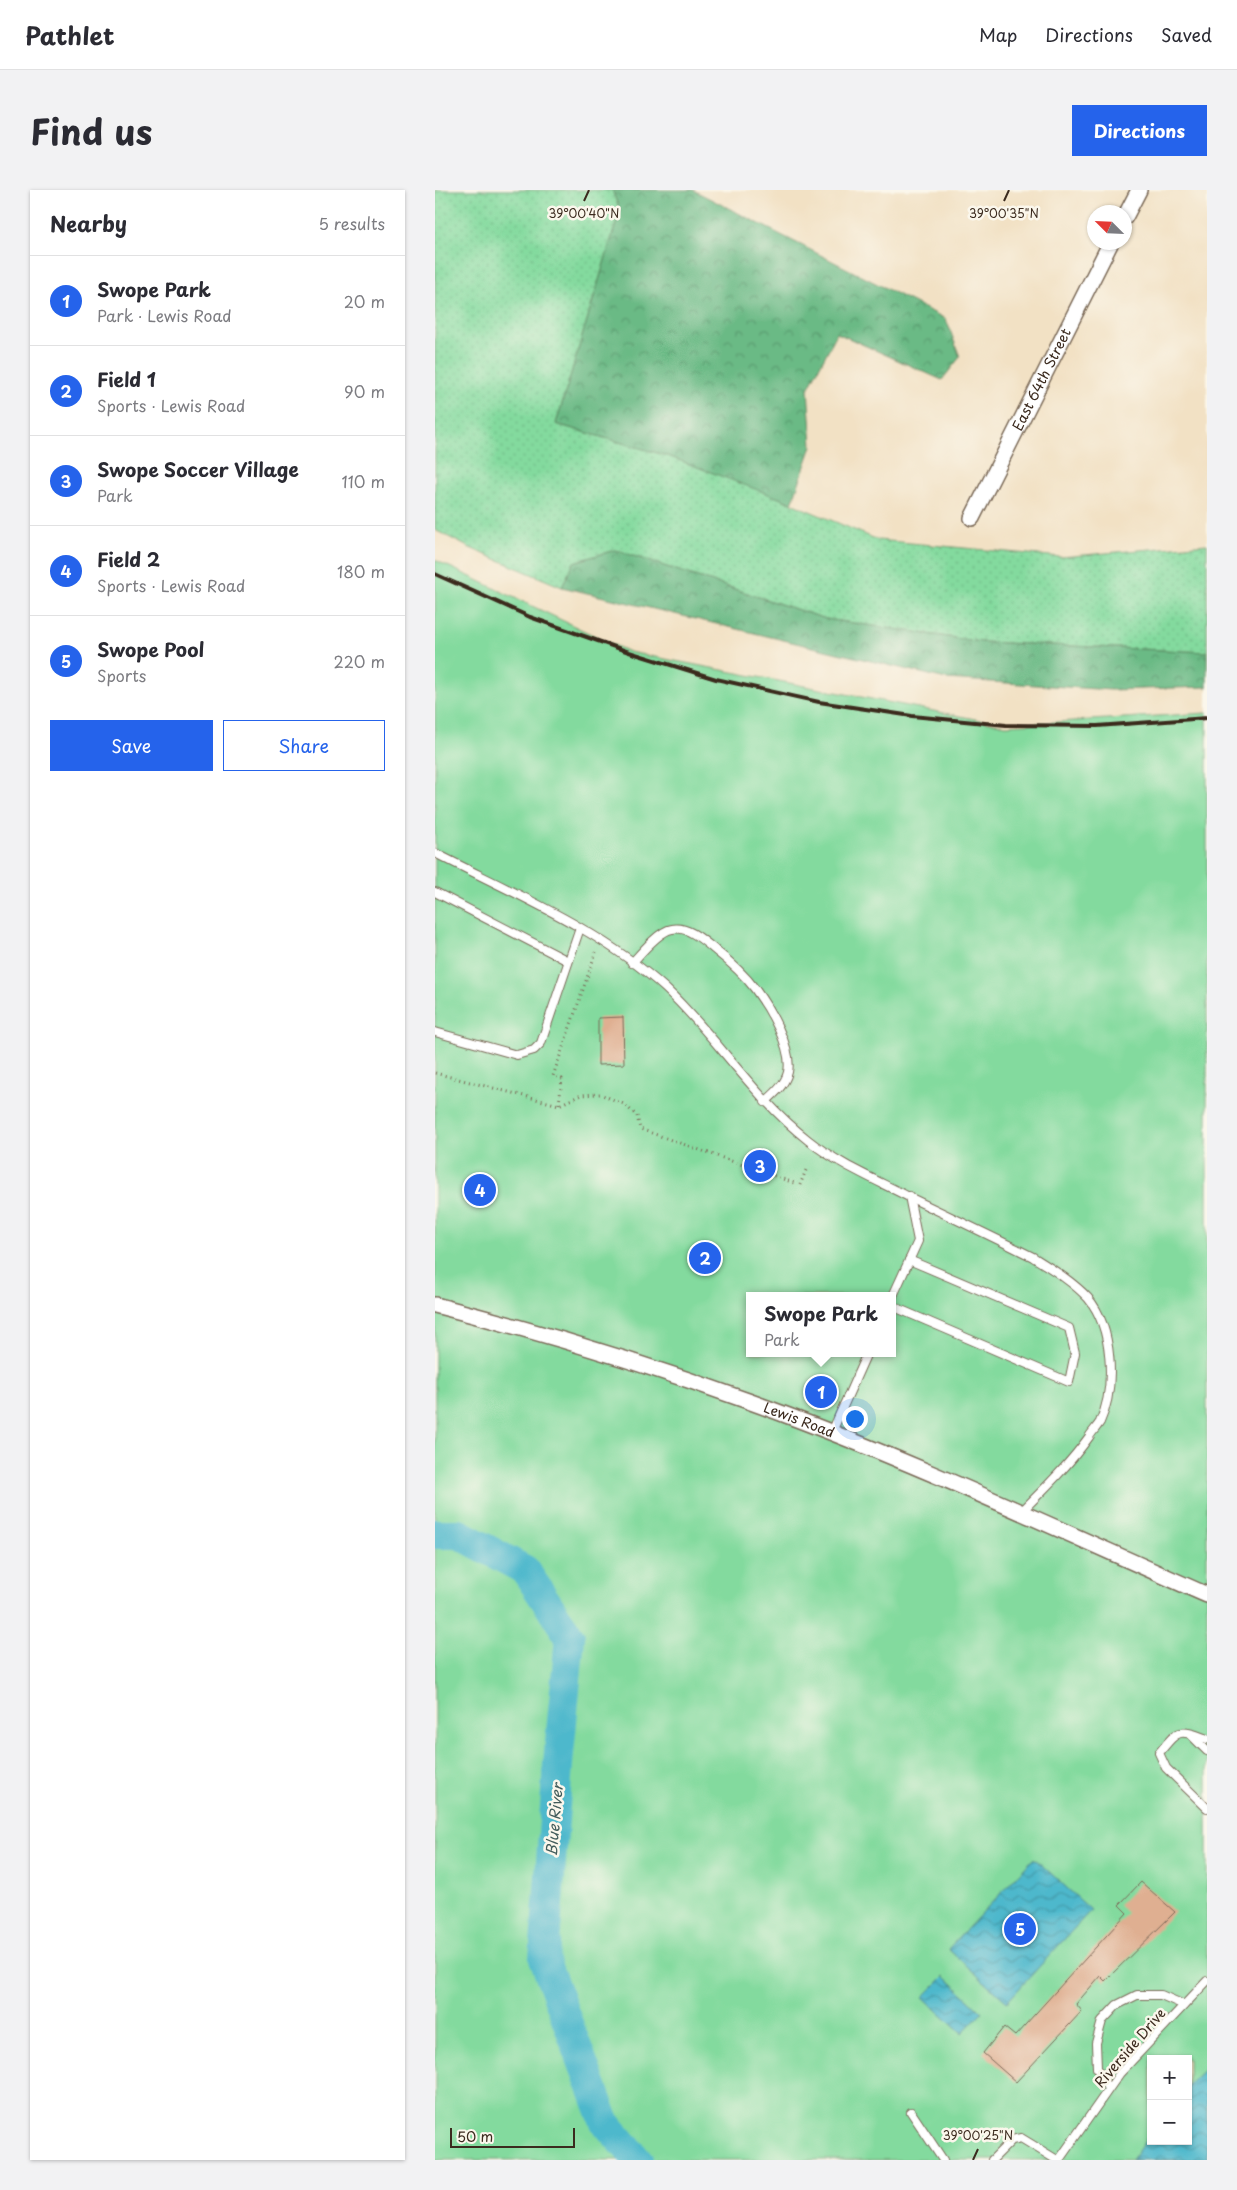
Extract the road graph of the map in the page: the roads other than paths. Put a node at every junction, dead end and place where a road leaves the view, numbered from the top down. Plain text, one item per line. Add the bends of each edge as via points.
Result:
1 (1139, 190) edge
2 (1131, 205) edge
3 (1107, 250) edge
4 (972, 518) dead end
5 (435, 853) edge
6 (435, 892) edge
7 (579, 928) junction
8 (569, 961) junction
9 (632, 963) junction
10 (435, 1032) edge
11 (765, 1102) junction
12 (909, 1196) junction
13 (909, 1260) junction
14 (895, 1292) edge
15 (435, 1305) edge
16 (896, 1308) edge
17 (865, 1357) edge
18 (831, 1434) junction
19 (1020, 1513) junction
20 (1207, 1595) edge
21 (1187, 1732) junction
22 (1207, 1739) edge
23 (1207, 1751) edge
24 (1207, 1808) edge
25 (1207, 1981) edge
26 (1184, 2005) junction
27 (1108, 2090) junction
28 (911, 2112) dead end
29 (943, 2160) edge
30 (992, 2160) edge
31 (1058, 2160) edge

1 - 2 street
3 - 4 street, East 64th Street
5 - 7 lane
6 - 8 lane
7 - 8 lane
7 - 9 lane
8 - 10 lane via 541,1043 533,1050 517,1055
9 - 11 lane via 665,989 714,1040
9 - 11 lane via 647,946 670,929 682,928 731,963 755,988 787,1050 788,1074 780,1089
11 - 12 lane via 809,1141 859,1172
12 - 13 lane via 918,1241
12 - 19 lane via 1033,1257 1060,1274 1088,1299 1104,1328 1111,1361 1100,1422 1074,1458
13 - 14 lane
13 - 16 lane via 1069,1328 1075,1353 1069,1382
15 - 18 street, Lewis Road via 525,1328 641,1365 749,1401
17 - 18 lane
18 - 19 street, Lewis Road
19 - 20 street, Lewis Road
21 - 22 lane
21 - 23 lane
21 - 24 lane via 1175,1734 1159,1754 1166,1768
25 - 26 lane, Riverside Drive
26 - 27 lane, Riverside Drive
26 - 27 lane via 1161,1995 1137,1995 1117,2005 1102,2021 1096,2043 1097,2068
27 - 31 lane, Riverside Drive
28 - 29 lane
30 - 31 lane via 1012,2140 1021,2138

